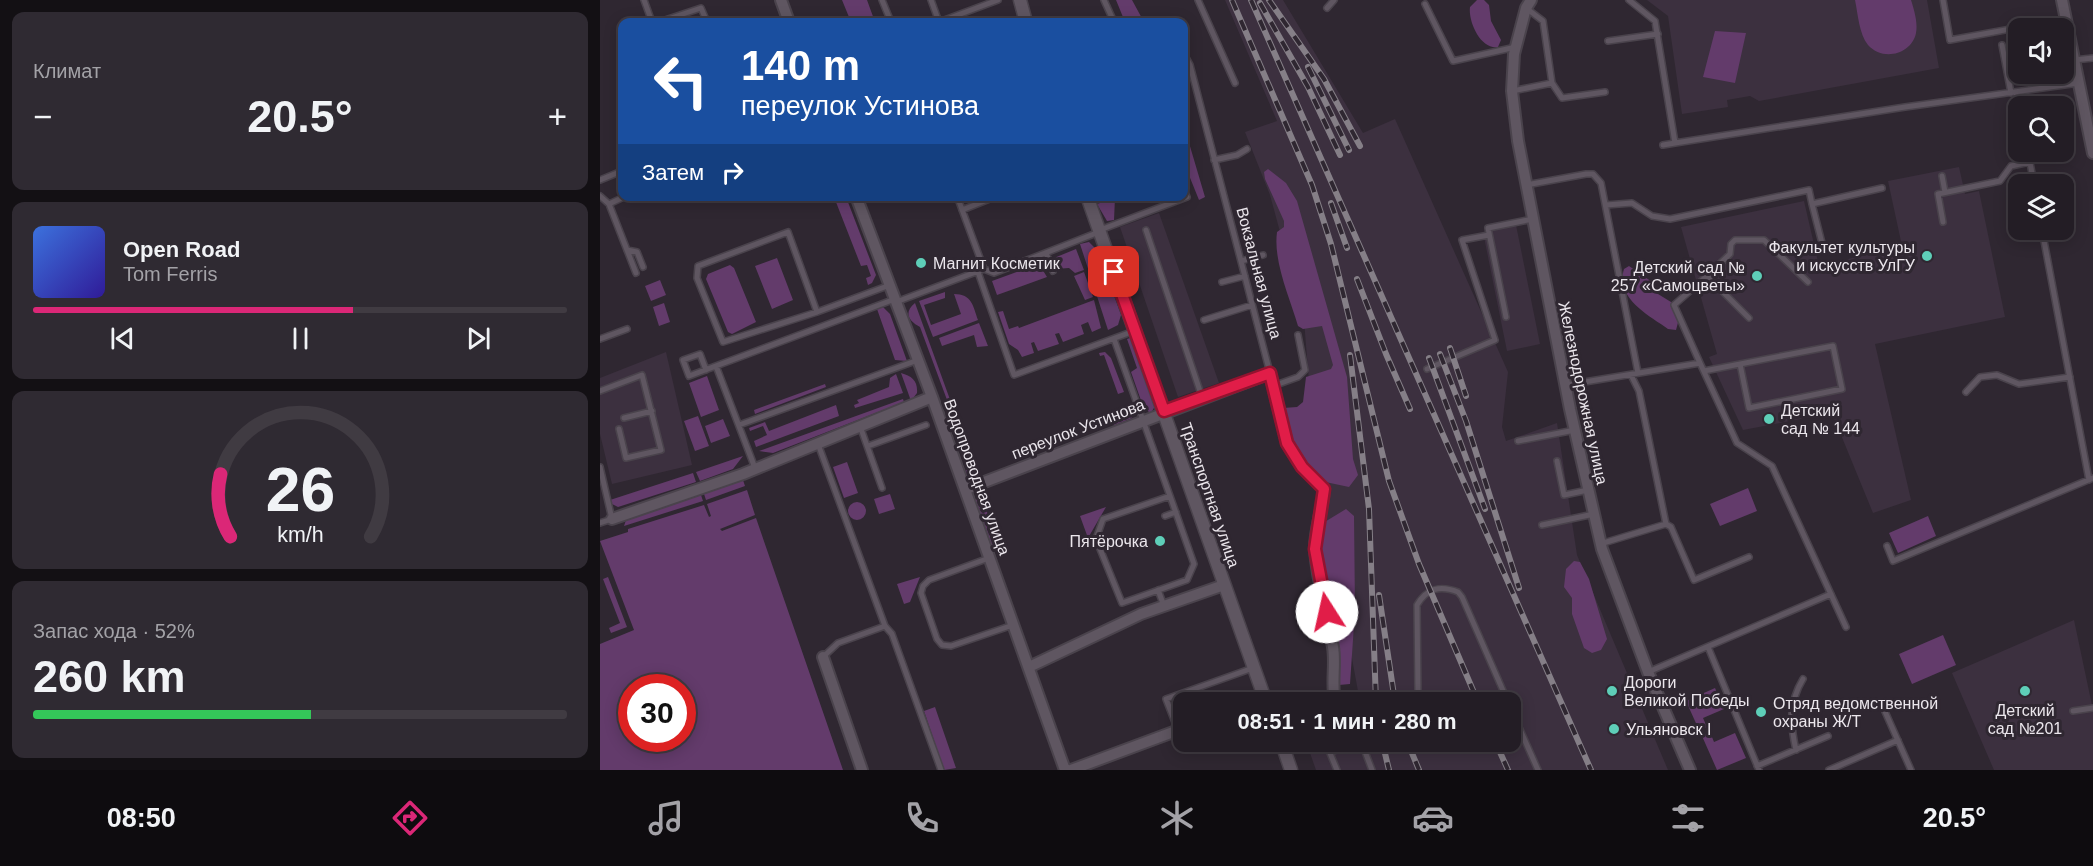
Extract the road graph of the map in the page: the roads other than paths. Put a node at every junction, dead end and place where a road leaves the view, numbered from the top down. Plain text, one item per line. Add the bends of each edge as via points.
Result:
1 (644, 0) edge
2 (781, 0) edge
3 (882, 0) edge
4 (931, 0) edge
5 (998, 0) edge
6 (1020, 0) edge
7 (1104, 0) edge
8 (1198, 0) edge
9 (1334, 0) edge
10 (1629, 0) edge
11 (1943, 0) edge
12 (2062, 0) edge
13 (1425, 4) dead end
14 (1529, 4) edge
15 (1327, 8) dead end
16 (651, 18) edge
17 (671, 18) edge
18 (705, 18) edge
19 (788, 18) edge
20 (889, 18) edge
21 (938, 18) edge
22 (950, 18) edge
23 (1025, 18) edge
24 (1112, 18) edge
25 (2066, 18) edge
26 (2008, 30) edge
27 (1658, 34) junction
28 (1608, 41) dead end
29 (2002, 45) dead end
30 (1516, 46) junction
31 (2093, 58) edge
32 (2074, 60) joint
33 (1188, 61) edge
34 (1235, 83) dead end
35 (1552, 83) junction
36 (2079, 83) junction
37 (1512, 91) junction
38 (1605, 92) dead end
39 (2014, 92) junction
40 (2015, 96) edge
41 (1676, 143) junction
42 (1663, 145) dead end
43 (1247, 149) dead end
44 (2093, 153) edge
45 (1214, 160) junction
46 (2030, 162) joint
47 (618, 173) edge
48 (2032, 174) edge
49 (1942, 176) dead end
50 (600, 180) edge
51 (1526, 184) junction
52 (1882, 188) dead end
53 (1945, 192) junction
54 (600, 196) edge
55 (618, 200) edge
56 (858, 201) edge
57 (959, 201) edge
58 (984, 201) edge
59 (1089, 201) edge
60 (1176, 201) edge
61 (609, 204) junction
62 (1812, 204) junction
63 (1606, 205) junction
64 (962, 210) junction
65 (1533, 219) junction
66 (1943, 222) dead end
67 (1146, 230) dead end
68 (1099, 232) junction
69 (1489, 235) junction
70 (2044, 240) edge
71 (627, 250) junction
72 (1824, 251) dead end
73 (1046, 253) junction
74 (1263, 255) dead end
75 (1241, 261) junction
76 (643, 267) dead end
77 (984, 269) junction
78 (1053, 271) dead end
79 (978, 272) junction
80 (636, 273) dead end
81 (1245, 276) junction
82 (1707, 276) junction
83 (1222, 282) dead end
84 (1808, 282) dead end
85 (890, 285) junction
86 (896, 301) junction
87 (1252, 305) junction
88 (817, 312) junction
89 (1506, 317) dead end
90 (1749, 318) dead end
91 (1204, 320) dead end
92 (627, 329) dead end
93 (1135, 331) junction
94 (1298, 335) dead end
95 (600, 339) edge
96 (1114, 339) junction
97 (918, 360) junction
98 (1701, 363) junction
99 (1740, 364) junction
100 (716, 366) junction
101 (1427, 369) dead end
102 (706, 370) junction
103 (1704, 371) junction
104 (1270, 373) junction
105 (1638, 374) junction
106 (1631, 375) junction
107 (2070, 377) junction
108 (1566, 385) junction
109 (1273, 386) junction
110 (600, 391) edge
111 (1966, 392) dead end
112 (932, 397) junction
113 (1202, 397) junction
114 (652, 411) junction
115 (1164, 411) junction
116 (624, 418) dead end
117 (1143, 422) junction
118 (860, 424) junction
119 (739, 425) junction
120 (926, 425) dead end
121 (619, 429) dead end
122 (1575, 429) junction
123 (1518, 441) dead end
124 (817, 442) junction
125 (868, 446) junction
126 (1557, 460) dead end
127 (600, 467) edge
128 (755, 468) junction
129 (2091, 479) edge
130 (882, 489) dead end
131 (966, 489) junction
132 (1588, 490) junction
133 (1170, 496) junction
134 (1176, 512) junction
135 (1594, 514) junction
136 (1165, 516) dead end
137 (612, 519) junction
138 (600, 523) edge
139 (1666, 524) junction
140 (1542, 525) dead end
141 (1600, 544) junction
142 (1887, 546) dead end
143 (1749, 557) dead end
144 (991, 558) junction
145 (1224, 585) junction
146 (1158, 590) junction
147 (1831, 594) junction
148 (1164, 606) junction
149 (1013, 625) junction
150 (885, 626) junction
151 (1846, 627) dead end
152 (1708, 647) junction
153 (823, 657) joint
154 (1254, 667) junction
155 (1029, 668) junction
156 (1648, 672) junction
157 (1803, 679) dead end
158 (1185, 692) edge
159 (1260, 692) edge
160 (1333, 692) edge
161 (1418, 692) edge
162 (1504, 692) edge
163 (1173, 696) edge
164 (1883, 707) dead end
165 (2093, 708) edge
166 (2073, 711) dead end
167 (1173, 713) edge
168 (1173, 732) edge
169 (1521, 732) edge
170 (1828, 736) dead end
171 (1898, 740) junction
172 (1796, 750) junction
173 (1285, 752) edge
174 (1331, 752) edge
175 (1365, 752) edge
176 (1758, 768) edge
177 (862, 770) edge
178 (941, 770) edge
179 (1065, 770) edge
180 (1071, 770) edge
181 (1292, 770) edge
182 (1337, 770) edge
183 (1372, 770) edge
184 (1538, 770) edge
185 (1690, 770) edge
186 (1829, 770) edge
187 (1911, 770) edge

1 - 16 lane
2 - 19 street
3 - 20 lane
4 - 21 lane
5 - 22 lane
6 - 23 street
7 - 24 lane
8 - 34 lane
9 - 15 lane
10 - 27 lane via 1655,21
11 - 26 lane via 1950,40
12 - 25 street
13 - 30 lane via 1453,61
14 - 30 street, Железнодорожная улица
14 - 35 lane via 1543,21
17 - 18 lane via 701,8
27 - 28 lane
27 - 41 lane
29 - 39 lane
30 - 37 street, Железнодорожная улица
31 - 32 lane
32 - 36 street
33 - 45 lane, Вокзальная улица
35 - 37 lane
35 - 38 lane via 1562,98
36 - 39 lane
36 - 44 street
37 - 51 street, Железнодорожная улица
39 - 40 lane
39 - 41 lane
41 - 42 lane
43 - 45 lane
45 - 75 lane, Вокзальная улица
46 - 48 lane
46 - 53 lane via 2011,166 2000,181
47 - 50 lane
49 - 53 lane
51 - 63 lane via 1593,174 1601,183
51 - 65 street, Железнодорожная улица
52 - 62 lane
53 - 66 lane via 1938,194
54 - 61 lane
55 - 61 lane
56 - 85 street, Водопроводная улица
57 - 64 lane
58 - 64 lane
59 - 68 street, Транспортная улица
60 - 68 lane
61 - 71 lane
62 - 63 lane via 1809,190 1670,219 1652,216 1632,203
62 - 72 lane
63 - 105 lane
64 - 77 lane
65 - 69 lane via 1488,228
65 - 108 street, Железнодорожная улица
67 - 113 lane
68 - 73 lane
68 - 93 street, Транспортная улица
69 - 89 lane
69 - 101 lane via 1462,240 1495,340
70 - 107 lane
71 - 76 lane via 637,252
71 - 80 lane
73 - 77 lane via 994,273
73 - 78 lane
74 - 75 lane
75 - 81 lane, Вокзальная улица
77 - 79 lane
79 - 86 lane
79 - 96 lane via 1014,375
81 - 83 lane
81 - 87 lane, Вокзальная улица
82 - 84 lane via 1730,254 1735,240 1764,240
82 - 90 lane
82 - 98 lane via 1674,305
85 - 86 street, Водопроводная улица
85 - 88 lane
86 - 97 street, Водопроводная улица
86 - 100 lane
87 - 91 lane
87 - 104 lane, Вокзальная улица
88 - 88 lane via 788,232 698,266 697,278 723,342
92 - 95 lane
93 - 96 lane
93 - 115 street, Транспортная улица
94 - 109 lane via 1305,370 1298,377
96 - 117 lane
97 - 112 street, Водопроводная улица
97 - 119 lane
98 - 103 lane
98 - 105 lane
99 - 99 lane via 1749,408 1842,389 1833,346
99 - 103 lane
100 - 102 lane
100 - 119 lane
102 - 102 lane via 689,376 683,360 700,354
103 - 147 lane via 1737,443 1772,466
104 - 109 street, Вокзальная улица
104 - 113 street, переулок Устинова
105 - 106 lane
106 - 108 lane
106 - 139 lane via 1639,391
107 - 111 lane via 2019,384 1997,375 1980,377
107 - 129 lane
108 - 122 street, Железнодорожная улица
109 - 160 street, Вокзальная улица via 1287,443 1294,457 1324,489 1315,549 1334,651
110 - 114 lane via 642,375
112 - 118 street
112 - 131 street, Водопроводная улица
113 - 115 street, переулок Устинова
114 - 116 lane
114 - 121 lane via 661,450 626,458
115 - 117 street, переулок Устинова
115 - 145 street, Транспортная улица
117 - 131 street, переулок Устинова
117 - 133 lane
118 - 124 street
118 - 125 lane
119 - 128 lane
120 - 125 lane
122 - 123 lane
122 - 132 street, Железнодорожная улица
124 - 128 street
124 - 150 lane
125 - 130 lane
126 - 132 lane via 1564,495
127 - 137 lane
128 - 137 street
129 - 142 lane via 1893,561
131 - 144 street, Водопроводная улица
132 - 135 street, Железнодорожная улица
133 - 134 lane
133 - 146 lane via 1103,519 1096,539 1122,603
134 - 136 lane
134 - 146 lane via 1194,564 1187,580
135 - 140 lane
135 - 141 street, Железнодорожная улица
137 - 138 lane
139 - 141 lane
139 - 143 lane via 1671,527 1694,580
141 - 156 street, Железнодорожная улица
144 - 149 street, Водопроводная улица
144 - 149 lane via 929,580 921,593 937,639 946,646
145 - 148 street
145 - 154 street, Транспортная улица
146 - 148 lane
147 - 151 lane
147 - 152 lane
148 - 155 street
149 - 155 street, Водопроводная улица
150 - 153 lane via 838,643
150 - 178 lane via 892,634
152 - 156 lane
152 - 176 lane
153 - 177 street
154 - 158 lane
154 - 159 street, Транспортная улица
155 - 179 street, Водопроводная улица
156 - 185 street, Железнодорожная улица
157 - 172 lane via 1792,706
161 - 162 lane via 1417,605 1423,594 1440,587 1462,597
163 - 167 lane via 1166,699
164 - 171 lane
165 - 166 lane
168 - 180 street
169 - 184 lane
170 - 172 lane
171 - 186 lane
171 - 187 lane
172 - 176 lane
173 - 181 street
174 - 182 lane
175 - 183 lane

